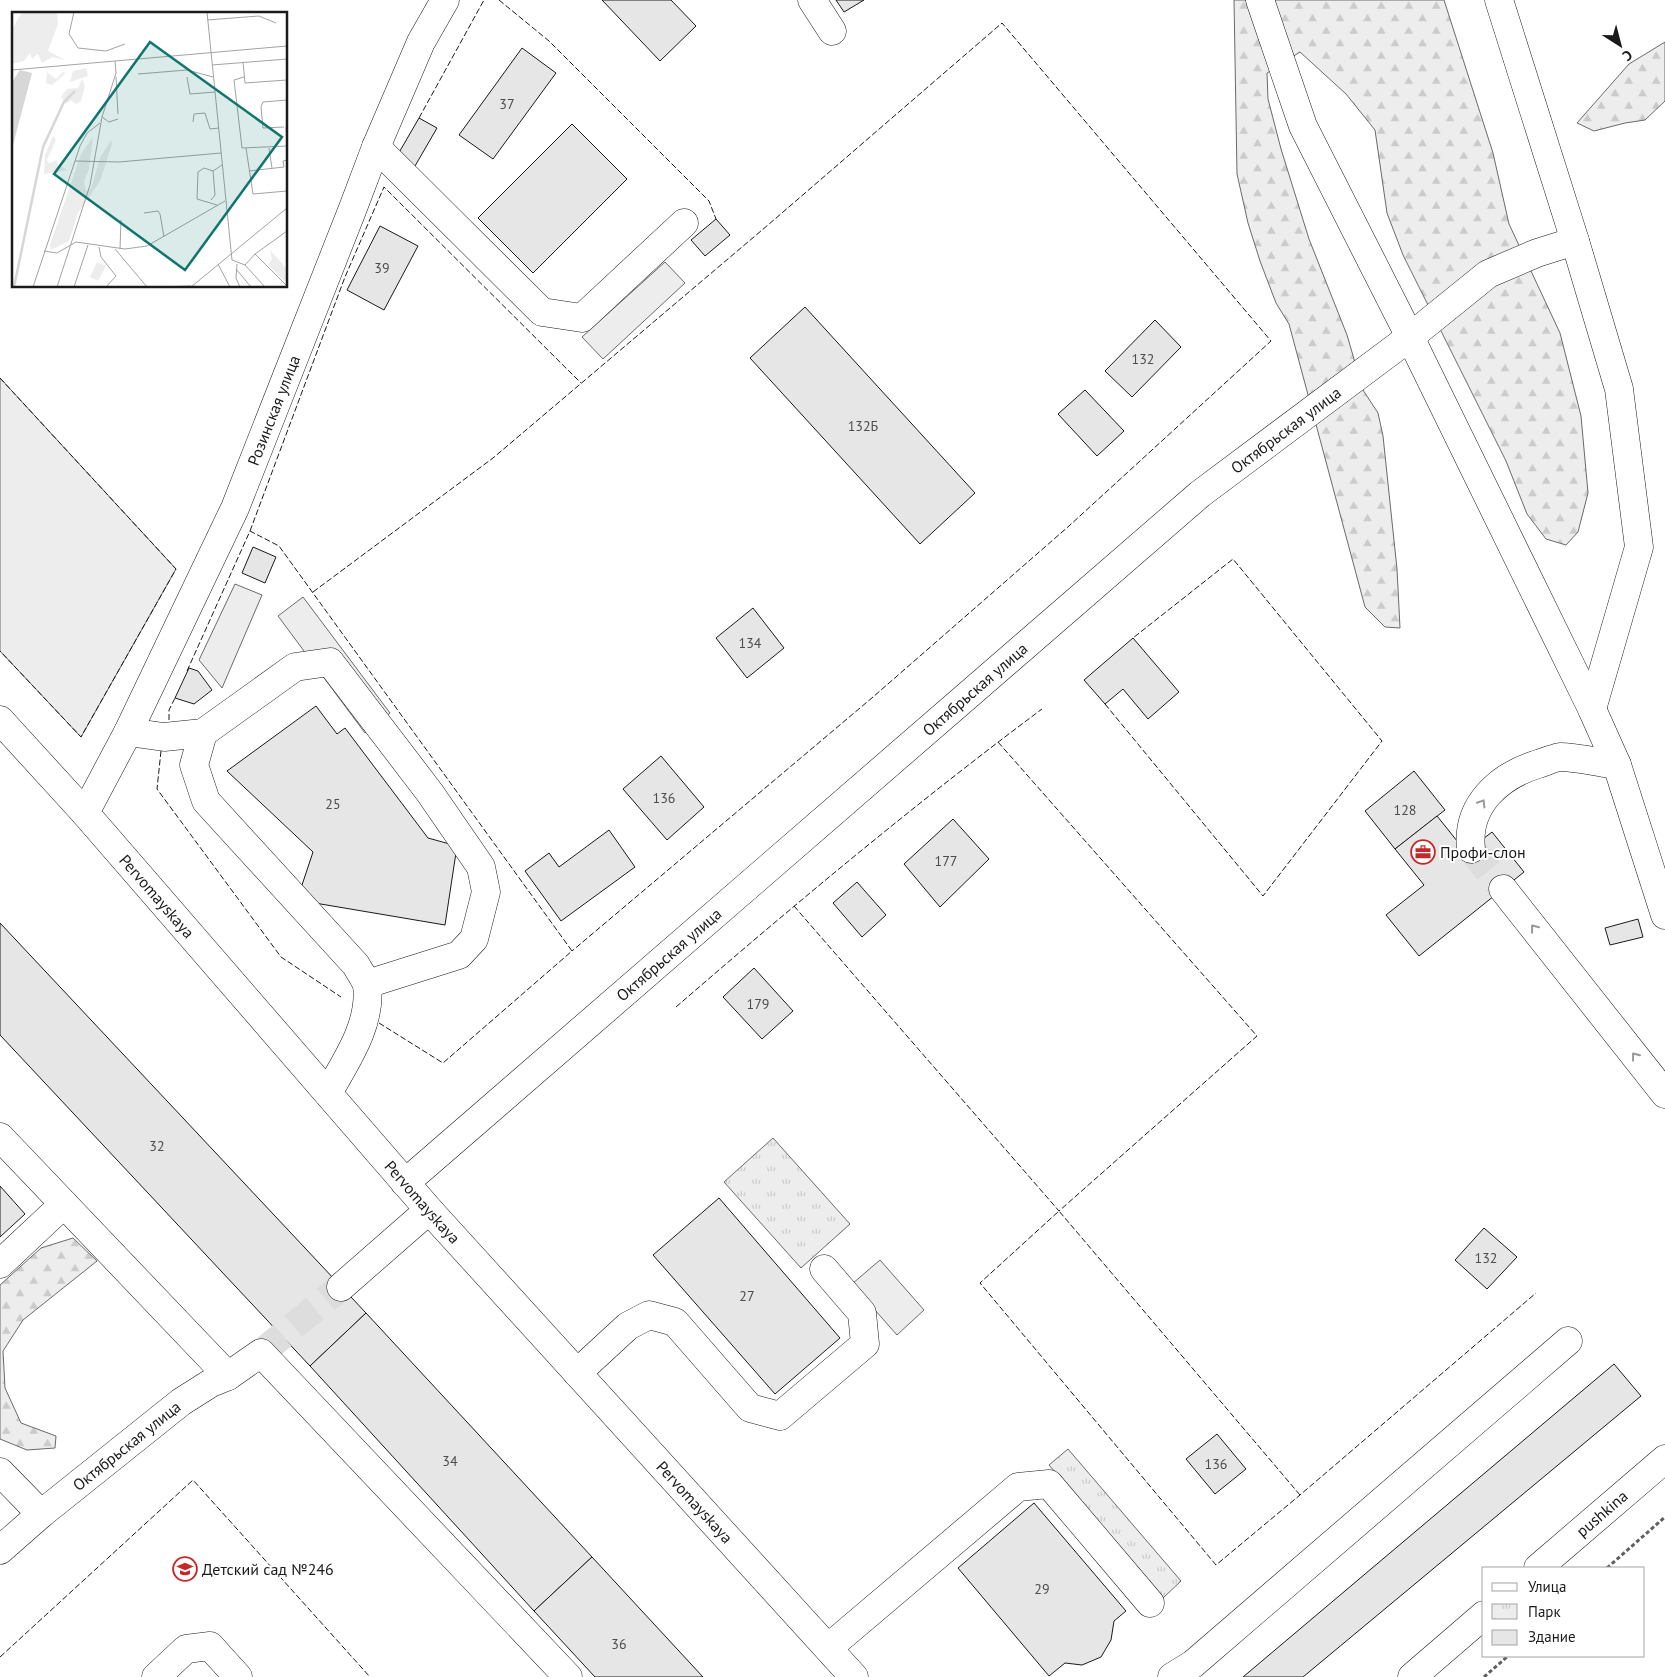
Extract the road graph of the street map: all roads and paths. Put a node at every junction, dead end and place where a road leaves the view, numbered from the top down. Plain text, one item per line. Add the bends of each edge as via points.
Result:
1 (444, 0) edge
2 (812, 0) edge
3 (1260, 0) edge
4 (1499, 0) edge
5 (832, 31) dead end
6 (376, 147) junction
7 (684, 224) dead end
8 (1575, 241) junction
9 (1410, 337) junction
10 (1592, 709) junction
11 (0, 720) edge
12 (128, 732) junction
13 (202, 733) junction
14 (1617, 765) junction
15 (85, 813) junction
16 (1471, 848) tunnel mouth
17 (1503, 889) tunnel mouth
18 (1665, 915) edge
19 (366, 984) junction
20 (328, 1093) junction
21 (1665, 1094) edge
22 (0, 1138) edge
23 (405, 1183) junction
24 (64, 1204) junction
25 (429, 1210) junction
26 (0, 1264) edge
27 (824, 1269) dead end
28 (341, 1287) tunnel mouth
29 (1568, 1341) dead end
30 (577, 1372) junction
31 (228, 1376) junction
32 (1665, 1459) edge
33 (0, 1472) edge
34 (41, 1514) junction
35 (1665, 1517) edge
36 (0, 1550) edge
37 (1539, 1567) edge
38 (1608, 1567) edge
39 (1150, 1603) dead end
40 (1482, 1617) edge
41 (828, 1648) junction
42 (1507, 1657) edge
43 (156, 1677) edge
44 (238, 1677) edge
45 (568, 1677) edge
46 (854, 1677) edge
47 (1172, 1677) edge
48 (1412, 1677) edge
49 (1484, 1677) edge

1 - 6 street, Розинская улица via 421,42
2 - 5 street
3 - 9 street via 1303,126
4 - 8 street
6 - 7 street via 542,312 582,318
6 - 12 street, Розинская улица via 235,508
8 - 9 street, Октябрьская улица via 1488,274
8 - 10 street via 1619,389 1639,547
9 - 10 street
9 - 23 street, Октябрьская улица via 1200,494
10 - 14 street
11 - 15 street, Pervomayskaya
12 - 13 street via 164,737
12 - 15 street, Розинская улица
13 - 19 street via 194,765 206,800 356,964
13 - 19 street via 294,667 330,662 430,793 481,867 486,892 474,938 459,955
16 -> 14 street via 1469,835 1474,816 1487,794 1522,769 1559,757
14 - 18 street
15 - 20 street, Pervomayskaya
21 -> 17 street
19 - 20 street via 366,1016
20 - 23 street, Pervomayskaya
22 - 24 street
23 - 25 street, Pervomayskaya
24 - 26 street
24 - 31 street
25 - 28 street
25 - 30 street, Pervomayskaya
27 - 30 street via 862,1313 865,1344 780,1416 750,1408 675,1322 649,1315 628,1326
29 - 47 street via 1193,1664
30 - 41 street, Pervomayskaya
31 - 34 street, Октябрьская улица via 181,1402
31 - 45 street, Октябрьская улица via 261,1353
32 - 37 street, pushkina
33 - 34 street
34 - 36 street, Октябрьская улица
35 - 38 path
39 - 41 street via 1049,1484 1018,1487
40 - 48 street
41 - 46 street, Pervomayskaya
42 - 49 path
43 - 44 street via 186,1649 210,1646

